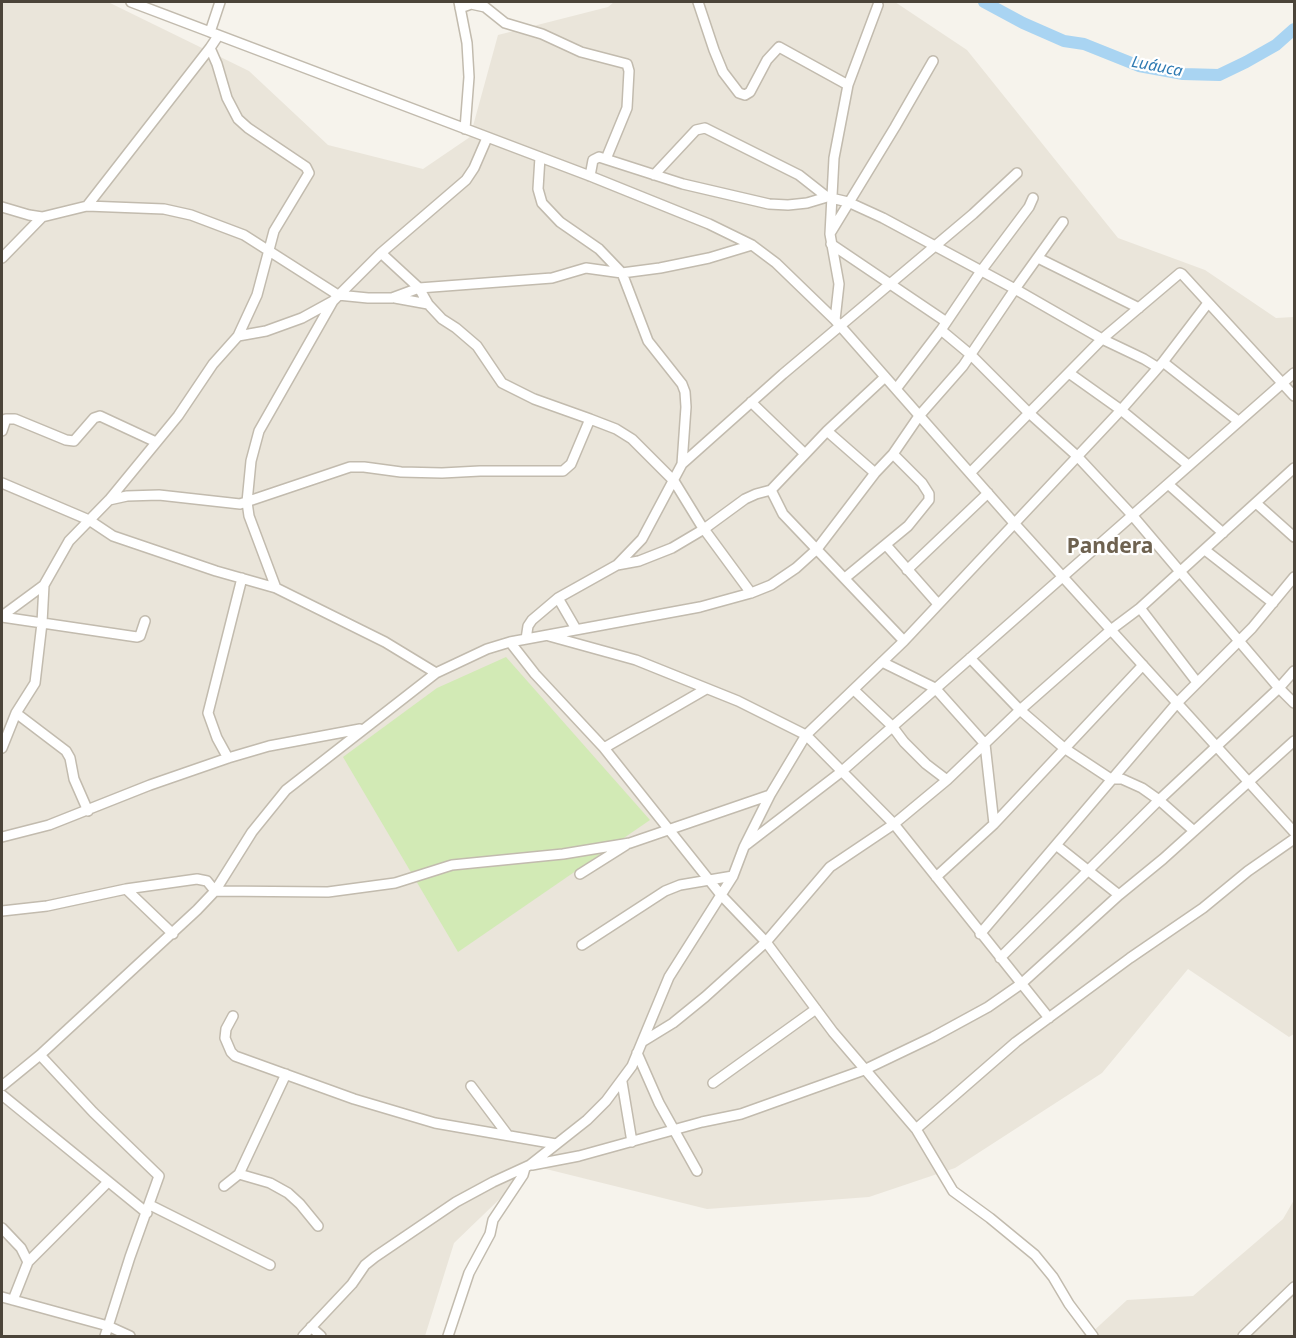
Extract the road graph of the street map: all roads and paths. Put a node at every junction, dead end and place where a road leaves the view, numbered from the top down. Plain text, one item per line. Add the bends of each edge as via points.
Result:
1 (131, 2) edge
2 (220, 2) edge
3 (698, 2) edge
4 (489, 4) edge
5 (459, 5) edge
6 (878, 5) dead end
7 (214, 34) junction
8 (210, 48) junction
9 (933, 61) dead end
10 (848, 85) junction
11 (465, 129) junction
12 (488, 138) junction
13 (540, 157) junction
14 (606, 159) junction
15 (1017, 173) dead end
16 (654, 175) junction
17 (590, 176) junction
18 (829, 197) junction
19 (1033, 198) dead end
20 (848, 202) junction
21 (87, 206) junction
22 (2, 207) edge
23 (42, 217) junction
24 (1063, 222) dead end
25 (830, 234) junction
26 (831, 244) junction
27 (752, 245) junction
28 (935, 247) junction
29 (268, 250) junction
30 (381, 253) junction
31 (2, 258) edge
32 (1038, 258) junction
33 (981, 271) junction
34 (622, 273) junction
35 (891, 284) junction
36 (419, 288) junction
37 (1015, 289) junction
38 (335, 298) junction
39 (392, 298) junction
40 (1208, 303) junction
41 (429, 304) junction
42 (1139, 308) junction
43 (838, 323) junction
44 (943, 326) junction
45 (238, 336) junction
46 (1102, 339) junction
47 (971, 355) junction
48 (1160, 364) junction
49 (1069, 373) junction
50 (1294, 373) edge
51 (885, 377) junction
52 (1282, 384) junction
53 (896, 389) junction
54 (1294, 396) edge
55 (752, 402) junction
56 (1121, 410) junction
57 (1028, 412) junction
58 (919, 416) junction
59 (590, 419) junction
60 (1238, 421) junction
61 (826, 430) junction
62 (2, 431) edge
63 (156, 442) junction
64 (804, 453) junction
65 (893, 454) junction
66 (1077, 456) junction
67 (682, 465) junction
68 (1188, 465) junction
69 (1294, 468) edge
70 (875, 473) junction
71 (970, 473) junction
72 (674, 481) junction
73 (2, 483) edge
74 (1168, 484) junction
75 (771, 490) junction
76 (988, 493) junction
77 (109, 500) junction
78 (247, 502) junction
79 (1256, 503) junction
80 (1132, 515) junction
81 (89, 520) junction
82 (1014, 523) junction
83 (704, 529) junction
84 (1223, 532) junction
85 (1294, 537) edge
86 (886, 545) junction
87 (817, 549) junction
88 (1205, 550) junction
89 (617, 565) junction
90 (908, 570) junction
91 (1182, 572) junction
92 (1064, 575) junction
93 (1294, 577) edge
94 (242, 578) junction
95 (845, 578) junction
96 (44, 585) junction
97 (276, 588) junction
98 (751, 593) junction
99 (558, 598) junction
100 (1273, 603) junction
101 (938, 604) junction
102 (1140, 608) junction
103 (2, 617) edge
104 (145, 621) dead end
105 (42, 623) junction
106 (576, 629) junction
107 (1112, 629) junction
108 (546, 635) junction
109 (526, 639) junction
110 (1238, 640) junction
111 (904, 641) junction
112 (510, 642) junction
113 (970, 658) junction
114 (882, 662) junction
115 (1143, 665) junction
116 (1294, 671) edge
117 (436, 673) junction
118 (1196, 681) junction
119 (935, 688) junction
120 (1279, 688) junction
121 (706, 689) junction
122 (854, 690) junction
123 (1177, 703) junction
124 (1294, 703) edge
125 (1020, 711) junction
126 (16, 712) junction
127 (892, 726) junction
128 (365, 728) junction
129 (806, 735) junction
130 (1294, 741) edge
131 (986, 744) junction
132 (1216, 746) junction
133 (2, 748) edge
134 (604, 748) junction
135 (1064, 748) junction
136 (228, 758) junction
137 (841, 772) junction
138 (1111, 779) junction
139 (947, 780) junction
140 (1248, 782) junction
141 (770, 795) junction
142 (1159, 800) junction
143 (88, 811) junction
144 (894, 824) junction
145 (994, 824) junction
146 (669, 828) junction
147 (1194, 831) junction
148 (1294, 832) edge
149 (4, 835) edge
150 (1294, 839) edge
151 (630, 843) junction
152 (1056, 845) junction
153 (744, 847) junction
154 (1089, 870) junction
155 (580, 874) dead end
156 (733, 876) junction
157 (936, 877) junction
158 (710, 881) junction
159 (126, 889) junction
160 (215, 891) junction
161 (721, 895) junction
162 (1119, 895) junction
163 (2, 911) edge
164 (173, 934) junction
165 (980, 934) junction
166 (766, 942) junction
167 (582, 945) dead end
168 (1000, 958) junction
169 (1021, 984) junction
170 (816, 1009) junction
171 (233, 1016) dead end
172 (1049, 1018) junction
173 (642, 1042) junction
174 (637, 1053) junction
175 (40, 1055) junction
176 (864, 1070) junction
177 (286, 1074) junction
178 (622, 1082) junction
179 (713, 1083) dead end
180 (2, 1086) edge
181 (471, 1086) dead end
182 (2, 1095) edge
183 (916, 1129) junction
184 (674, 1131) junction
185 (507, 1134) junction
186 (632, 1142) junction
187 (556, 1144) junction
188 (528, 1166) junction
189 (697, 1171) dead end
190 (239, 1174) junction
191 (108, 1182) junction
192 (224, 1186) dead end
193 (148, 1209) junction
194 (318, 1226) dead end
195 (2, 1228) edge
196 (28, 1262) junction
197 (270, 1265) dead end
198 (1294, 1287) edge
199 (2, 1297) edge
200 (13, 1300) junction
201 (108, 1326) junction
202 (311, 1327) junction
203 (105, 1336) edge
204 (130, 1336) edge
205 (303, 1336) edge
206 (321, 1336) edge
207 (448, 1336) edge
208 (1093, 1336) edge
209 (1243, 1336) edge

1 - 7 street
2 - 7 street
3 - 10 street via 723,72 739,93 750,92 778,47
4 - 5 street
4 - 14 street via 505,23 628,66 627,108
5 - 11 street via 469,77
6 - 10 street
7 - 8 street
7 - 11 street
8 - 21 street
8 - 29 street via 238,119 309,171 309,177 273,231
9 - 20 street
10 - 18 street
11 - 12 street
12 - 13 street
12 - 30 street via 466,180
13 - 17 street
13 - 34 street via 538,189 546,209 599,249
14 - 16 street
14 - 17 street via 593,160
15 - 28 street
16 - 18 street via 769,204 797,204
16 - 18 street via 696,130 705,128 798,175
17 - 27 street
18 - 20 street
18 - 25 street
19 - 33 street
20 - 25 street
20 - 28 street
21 - 23 street
21 - 29 street via 164,209 191,215 244,235
22 - 23 street
23 - 31 street
24 - 32 street
25 - 26 street
26 - 35 street
26 - 43 street via 839,284
27 - 34 street via 709,258
27 - 43 street
28 - 33 street
28 - 35 street
29 - 38 street
29 - 45 street via 257,296
30 - 36 street
30 - 38 street
32 - 37 street
32 - 42 street
33 - 37 street
33 - 44 street
34 - 36 street via 586,268 552,278
34 - 67 street via 648,341 685,392
35 - 43 street
35 - 44 street
36 - 39 street
36 - 41 street
37 - 46 street
37 - 47 street
38 - 39 street
38 - 45 street via 302,318
38 - 78 street via 259,431
39 - 41 street
40 - 42 street via 1180,273
40 - 48 street
40 - 52 street
41 - 59 street via 477,346 502,382 534,399
42 - 46 street
43 - 51 street
43 - 55 street
44 - 47 street
44 - 53 street
45 - 63 street
46 - 48 street
46 - 49 street
47 - 57 street
47 - 58 street
48 - 56 street
48 - 60 street
49 - 56 street
49 - 57 street
50 - 52 street
51 - 53 street
51 - 61 street
52 - 54 street
52 - 60 street
53 - 58 street
55 - 64 street
55 - 67 street
56 - 66 street
56 - 68 street
57 - 66 street
57 - 71 street
58 - 65 street
58 - 71 street
59 - 72 street via 632,439
59 - 78 street via 571,464 563,471 442,473 350,467
60 - 68 street
61 - 64 street
61 - 70 street
62 - 63 street via 6,419 15,419 70,441 94,418 102,416
63 - 77 street
64 - 75 street
65 - 70 street
65 - 86 street via 922,483 929,500
66 - 80 street
66 - 82 street
67 - 72 street
68 - 74 street
69 - 79 street
70 - 87 street
71 - 76 street
72 - 83 street
72 - 89 street via 642,539
73 - 81 street
74 - 80 street
74 - 84 street
75 - 83 street via 745,499
75 - 87 street via 783,514
76 - 82 street
76 - 90 street
77 - 78 street via 159,495
77 - 81 street
78 - 97 street via 255,536
79 - 84 street
79 - 85 street
80 - 91 street
80 - 92 street
81 - 94 street via 113,536
81 - 96 street via 69,541
82 - 92 street
82 - 101 street
83 - 89 street via 656,555
83 - 98 street
84 - 88 street
86 - 90 street
86 - 95 street
87 - 95 street
87 - 98 street via 780,579
88 - 91 street
88 - 100 street
89 - 99 street
90 - 101 street
91 - 102 street
91 - 110 street
92 - 107 street
92 - 113 street
93 - 100 street
94 - 97 street
94 - 136 street via 208,708
95 - 111 street
96 - 103 street
96 - 105 street
97 - 117 street via 385,642
98 - 106 street via 700,607
99 - 106 street
99 - 109 street via 532,620
100 - 110 street
101 - 111 street
102 - 107 street
102 - 118 street
103 - 105 street
104 - 105 street via 136,637
105 - 126 street via 34,683
106 - 108 street
107 - 115 street
107 - 125 street
108 - 109 street
108 - 121 street via 636,660
109 - 112 street
110 - 118 street
110 - 120 street
111 - 114 street
112 - 117 street
112 - 134 street
113 - 119 street
113 - 125 street
114 - 119 street
114 - 122 street
115 - 123 street
115 - 135 street
116 - 120 street
117 - 128 street
118 - 123 street
119 - 127 street
119 - 131 street
120 - 124 street
120 - 132 street
121 - 129 street
121 - 134 street
122 - 127 street
122 - 129 street
123 - 132 street
123 - 138 street
125 - 131 street
125 - 135 street
126 - 133 street
126 - 143 street via 66,751
127 - 137 street
127 - 139 street via 926,764
128 - 136 street
128 - 160 street via 286,790 257,825
129 - 137 street
129 - 141 street
130 - 140 street
131 - 139 street
131 - 145 street
132 - 140 street
132 - 142 street
134 - 146 street
135 - 138 street
135 - 145 street
136 - 143 street
137 - 144 street
137 - 153 street
138 - 142 street via 1130,781
138 - 152 street
139 - 144 street
140 - 147 street
140 - 148 street
141 - 146 street
141 - 153 street
142 - 147 street
142 - 154 street
143 - 149 street via 50,825
144 - 157 street
144 - 166 street via 830,867
145 - 157 street
146 - 151 street
146 - 158 street
147 - 162 street
150 - 172 street
151 - 155 street
151 - 160 street via 452,865 395,883 328,892
152 - 154 street
152 - 165 street
153 - 156 street
154 - 162 street
154 - 168 street
156 - 158 street
156 - 161 street
157 - 165 street
158 - 161 street
158 - 167 street via 665,891
159 - 160 street via 197,879 207,881
159 - 163 street
159 - 164 street
160 - 164 street
161 - 166 street
161 - 173 street via 669,977
162 - 169 street
164 - 175 street
165 - 168 street
166 - 170 street
166 - 173 street via 681,1017
168 - 169 street
169 - 172 street
169 - 176 street via 988,1007
170 - 176 street
170 - 179 street
171 - 177 street via 225,1038 231,1052
172 - 183 street
173 - 174 street
174 - 178 street
174 - 184 street
175 - 180 street
175 - 193 street via 158,1174
176 - 183 street
176 - 184 street via 741,1114
177 - 185 street via 435,1123
177 - 190 street
178 - 186 street
178 - 187 street via 593,1114
181 - 185 street
182 - 191 street
183 - 208 street via 953,1191 1035,1255
184 - 186 street
184 - 189 street
185 - 187 street
186 - 188 street
187 - 188 street
188 - 202 street via 456,1202 375,1257
188 - 207 street via 494,1220 469,1273
190 - 192 street
190 - 194 street via 288,1193
191 - 193 street
191 - 196 street
193 - 197 street
193 - 201 street
195 - 196 street
196 - 200 street
198 - 209 street
199 - 200 street
200 - 201 street
201 - 203 street
201 - 204 street
202 - 205 street
202 - 206 street

